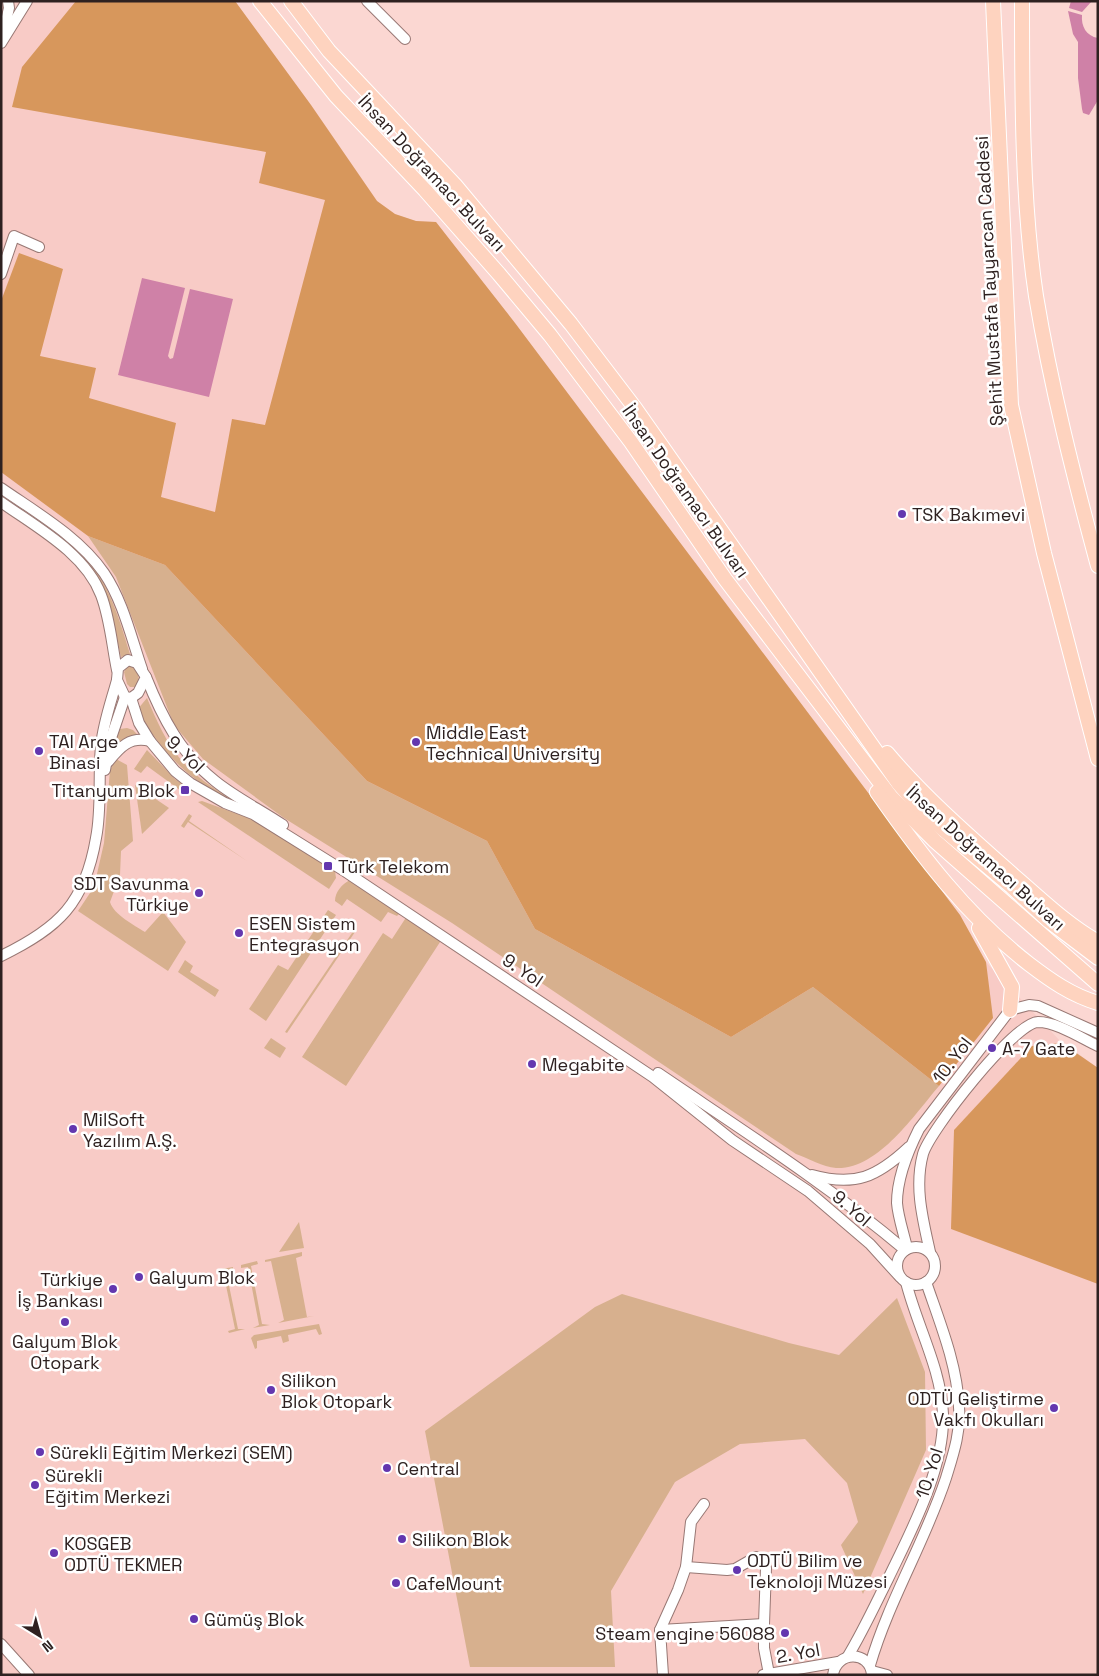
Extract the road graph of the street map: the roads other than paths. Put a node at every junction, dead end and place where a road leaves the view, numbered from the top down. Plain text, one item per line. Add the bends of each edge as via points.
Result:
1 (8, 1) edge
2 (26, 1) edge
3 (260, 1) edge
4 (291, 1) edge
5 (367, 1) edge
6 (993, 1) edge
7 (1022, 1) edge
8 (405, 39) dead end
9 (1, 42) edge
10 (39, 246) dead end
11 (1, 274) edge
12 (1, 488) edge
13 (1, 502) edge
14 (1098, 566) edge
15 (792, 668) junction
16 (818, 670) junction
17 (144, 673) junction
18 (117, 675) junction
19 (128, 698) junction
20 (150, 741) junction
21 (1098, 759) edge
22 (106, 764) junction
23 (98, 802) junction
24 (969, 910) junction
25 (1098, 942) edge
26 (1, 956) edge
27 (1098, 958) edge
28 (1098, 984) edge
29 (1098, 1003) edge
30 (1010, 1010) junction
31 (997, 1027) junction
32 (1098, 1033) edge
33 (1012, 1037) junction
34 (1098, 1046) edge
35 (973, 1059) junction
36 (986, 1066) junction
37 (910, 1146) junction
38 (805, 1173) junction
39 (906, 1249) junction
40 (930, 1252) junction
41 (903, 1280) junction
42 (926, 1282) junction
43 (704, 1504) dead end
44 (686, 1567) junction
45 (764, 1624) junction
46 (660, 1630) junction
47 (1, 1644) edge
48 (848, 1656) junction
49 (838, 1662) junction
50 (871, 1670) edge
51 (768, 1674) edge
52 (22, 1675) edge
53 (29, 1675) edge
54 (663, 1675) edge
55 (763, 1675) edge
56 (833, 1675) edge
57 (887, 1675) edge

1 - 9 street
2 - 9 street
3 - 15 main road, İhsan Doğramacı Bulvarı via 336,96 425,190 550,335 631,442 724,579
4 - 16 main road, İhsan Doğramacı Bulvarı via 329,51 456,185 571,324 635,408
5 - 8 street
6 - 21 main road, Şehit Mustafa Tayyarcan Caddesi via 1011,404 1044,552
7 - 14 main road via 1026,178 1036,295 1064,437
10 - 11 street via 14,236
12 - 17 street, 9. Yol via 68,536 92,558 113,590
13 - 18 street, 9. Yol via 87,568 101,595
15 - 24 main road via 904,830
15 - 28 main road, İhsan Doğramacı Bulvarı via 891,797 916,823
16 - 25 main road via 918,790 1072,927
16 - 27 main road, İhsan Doğramacı Bulvarı via 899,784 926,814 1049,922
17 - 18 street via 137,663 128,660 121,663
17 - 19 street via 143,686
17 - 38 street, 9. Yol via 179,742 217,782
18 - 19 street, 9. Yol
18 - 23 street via 101,746
19 - 20 street, 9. Yol
19 - 22 street via 110,741
20 - 22 street via 140,738 128,741
20 - 41 street, 9. Yol via 175,771 190,783 225,804 253,814 346,872 653,1077 732,1140 808,1191 870,1244
22 - 23 street
23 - 26 street via 97,838 80,892 68,911 48,930
24 - 29 main road via 1002,943 1046,977 1062,988
24 - 30 main road via 1008,975 1012,987
30 - 31 street, 10. Yol
30 - 32 street via 1038,1006
31 - 33 street
31 - 35 street, 10. Yol
33 - 34 street, 10. Yol via 1036,1022 1046,1023
33 - 36 street, 10. Yol
35 - 36 street
35 - 37 street, 10. Yol via 918,1129
36 - 40 street, 10. Yol via 942,1120 923,1155 918,1194
37 - 38 street, 9. Yol via 891,1164 856,1179 834,1181
37 - 39 street, 10. Yol via 897,1203
38 - 39 street, 9. Yol
39 - 40 street via 919,1246
39 - 41 street, 10. Yol via 896,1266
40 - 42 street, 10. Yol via 935,1267 932,1277
41 - 42 street via 916,1285
41 - 48 street, 10. Yol via 932,1360 943,1413 940,1450 912,1530 864,1631
42 - 50 street, 10. Yol via 948,1344 959,1408 959,1430 940,1497 880,1633
43 - 44 street via 691,1522
44 - 45 street via 727,1570 760,1558 766,1568
44 - 46 street
45 - 46 street
45 - 51 street
46 - 54 street
47 - 52 street
47 - 53 street
48 - 49 street, 2. Yol
48 - 50 street, 2. Yol via 860,1657
49 - 51 street, 2. Yol
49 - 56 street, 2. Yol
50 - 57 street, 2. Yol
51 - 55 street, 2. Yol

